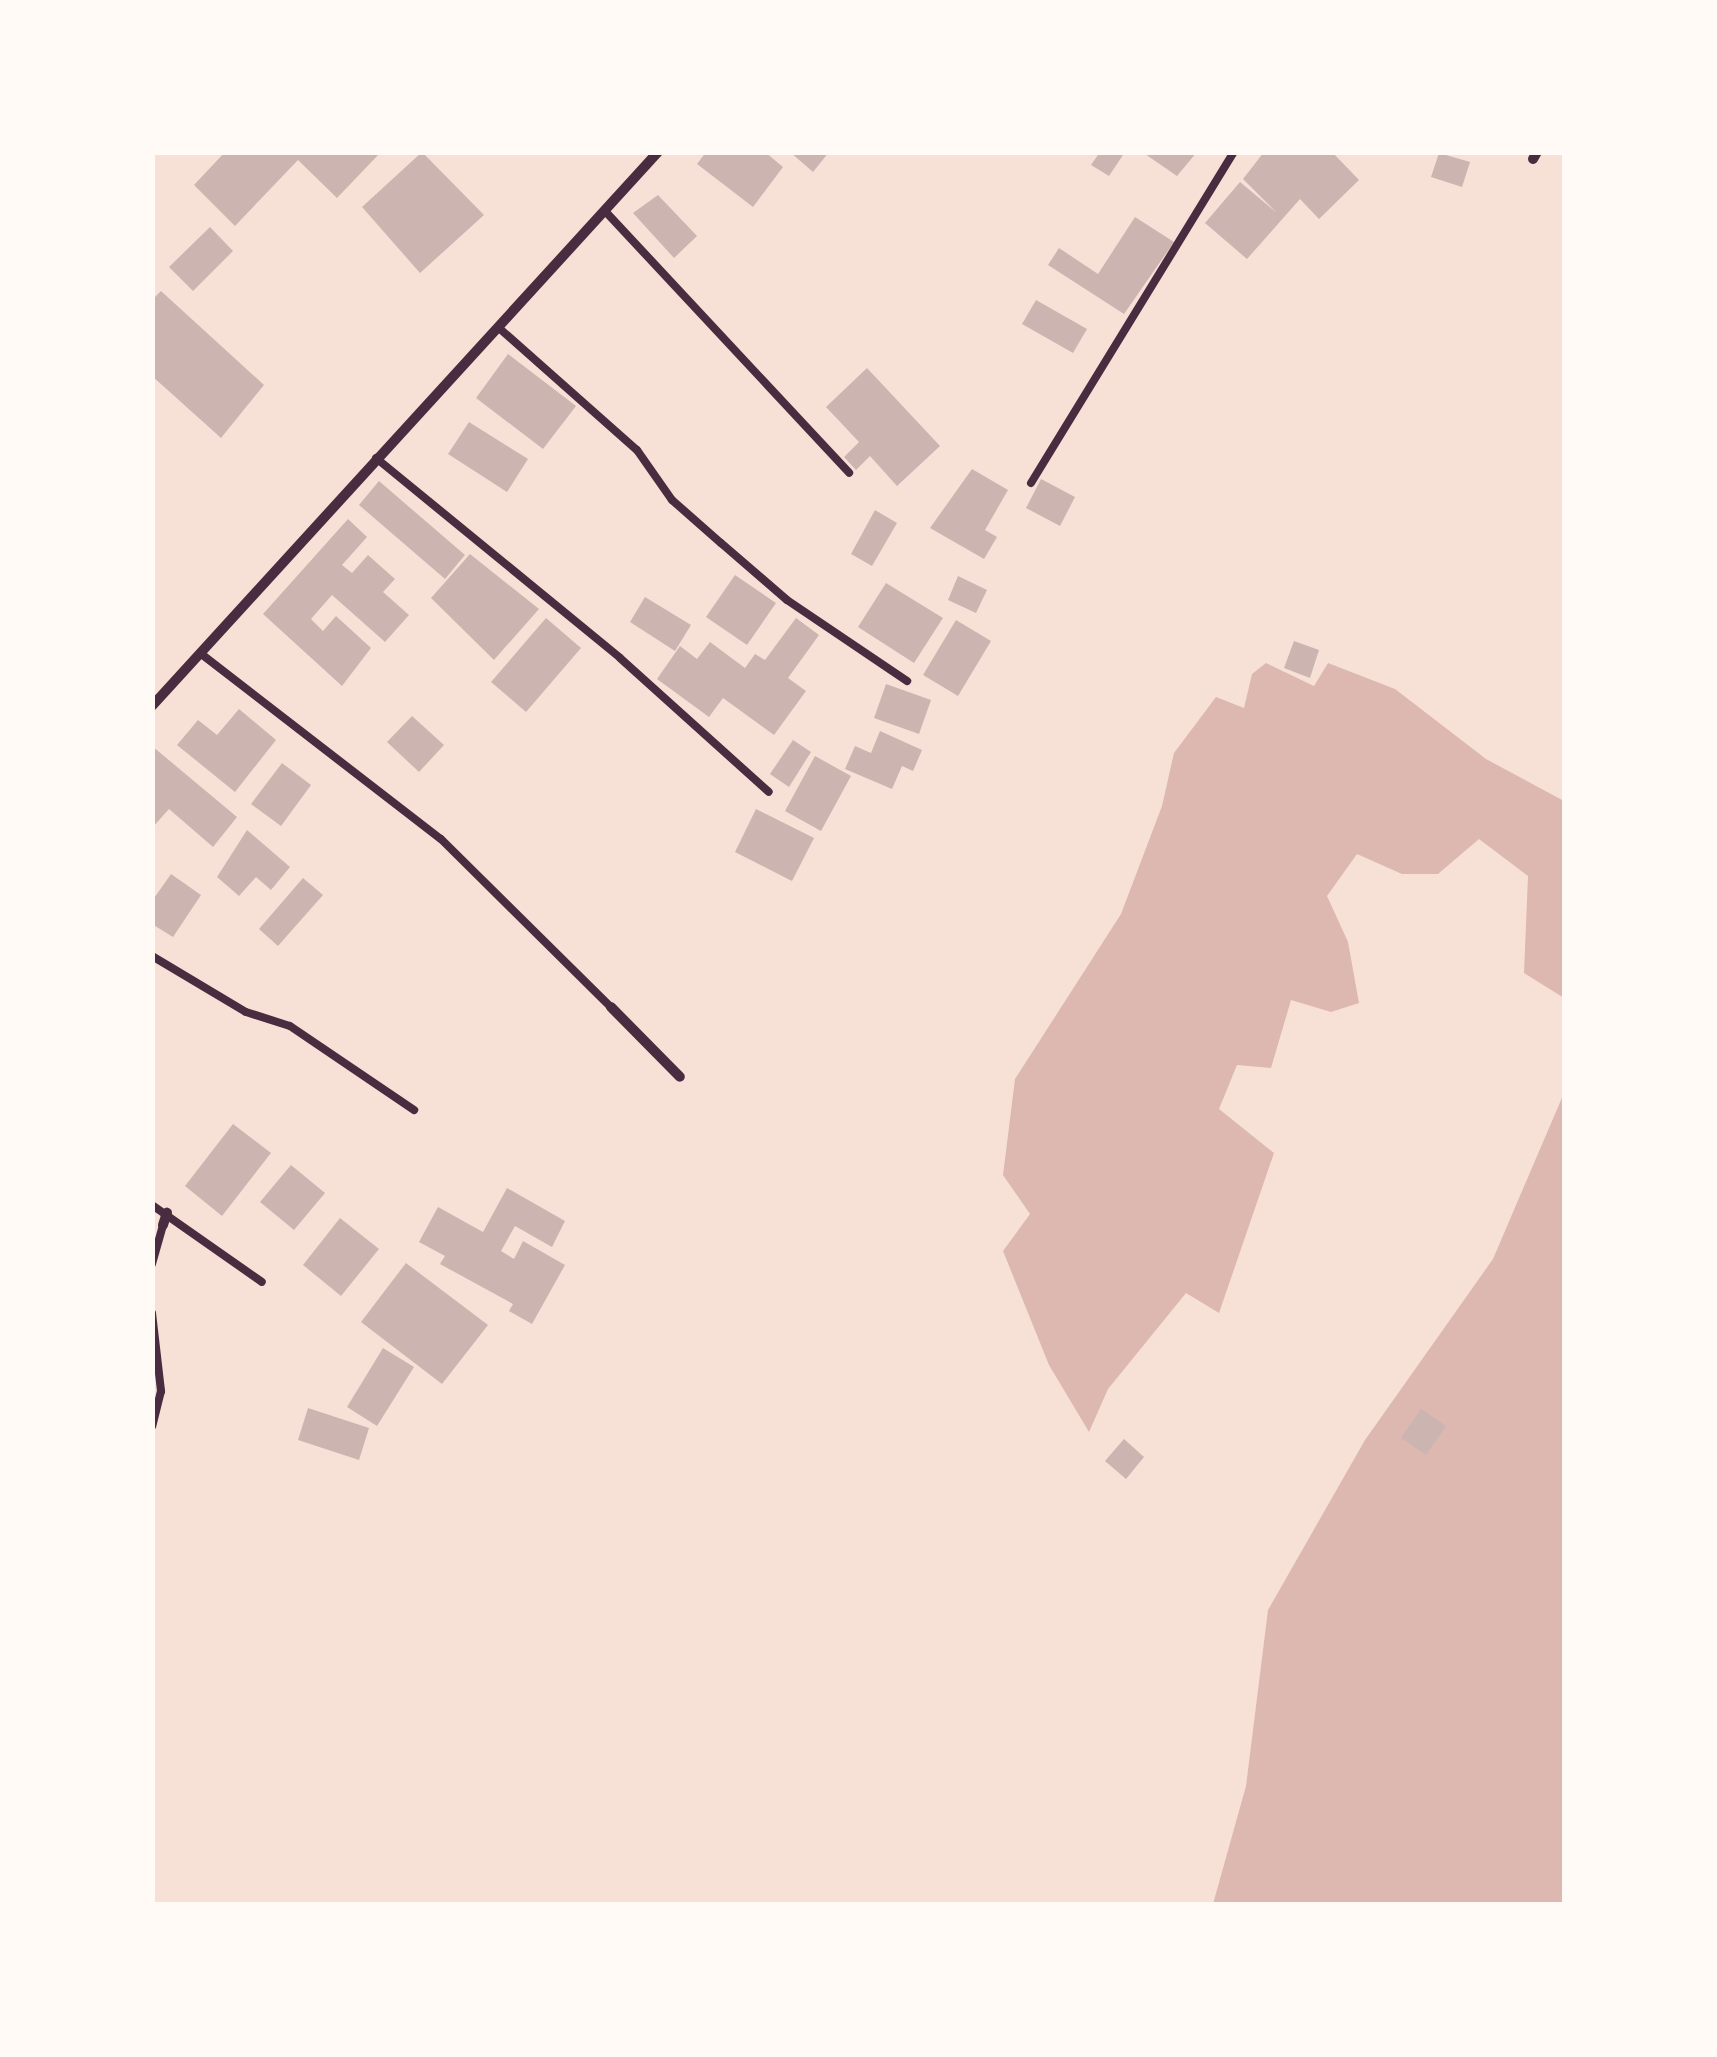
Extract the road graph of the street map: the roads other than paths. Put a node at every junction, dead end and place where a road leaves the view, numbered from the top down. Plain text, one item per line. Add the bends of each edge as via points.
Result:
1 (658, 152) edge
2 (1234, 152) edge
3 (605, 211) junction
4 (499, 328) junction
5 (376, 458) junction
6 (850, 473) dead end
7 (1031, 483) dead end
8 (200, 653) junction
9 (907, 680) dead end
10 (155, 700) edge
11 (768, 792) dead end
12 (152, 956) edge
13 (611, 1007) joint
14 (680, 1077) dead end
15 (414, 1110) dead end
16 (152, 1205) edge
17 (165, 1219) junction
18 (152, 1264) edge
19 (262, 1282) dead end
20 (152, 1313) edge
21 (152, 1426) edge

1 - 3 street
2 - 7 lane
3 - 4 street
3 - 6 lane
4 - 5 street
4 - 9 lane via 636,450 672,500 720,544 787,600
5 - 8 street
5 - 11 lane via 620,658
8 - 10 street
8 - 13 lane via 441,839
12 - 15 lane via 246,1012 290,1026
13 - 14 street
16 - 17 lane
17 - 18 lane
17 - 19 lane
20 - 21 lane via 160,1391

